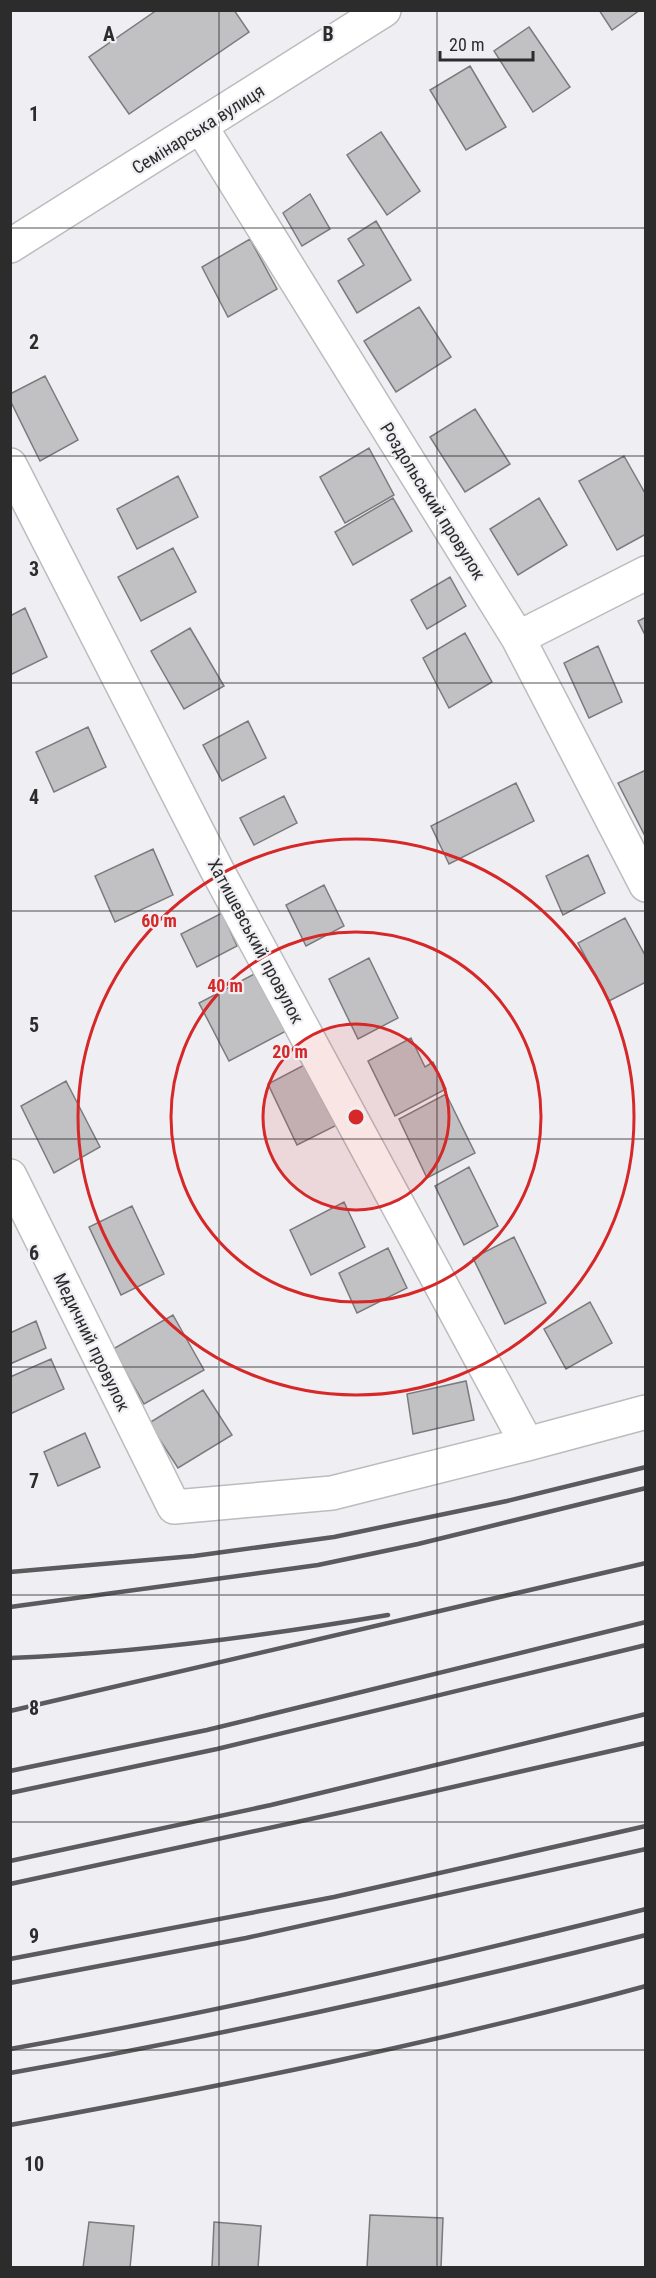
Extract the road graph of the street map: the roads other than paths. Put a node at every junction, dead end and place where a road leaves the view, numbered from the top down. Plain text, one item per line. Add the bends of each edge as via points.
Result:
1 (384, 10) edge
2 (201, 128) junction
3 (10, 246) edge
4 (10, 465) edge
5 (645, 573) edge
6 (518, 638) junction
7 (645, 885) edge
8 (10, 1176) edge
9 (645, 1412) edge
10 (527, 1444) junction

1 - 2 street, Семінарська вулиця
2 - 3 street, Семінарська вулиця
2 - 6 street, Роздольський провулок
4 - 10 street, Хатишевський провулок via 217,870
5 - 6 street
6 - 7 street, Роздольський провулок
8 - 10 street, Медичний провулок via 174,1507 332,1493
9 - 10 street

